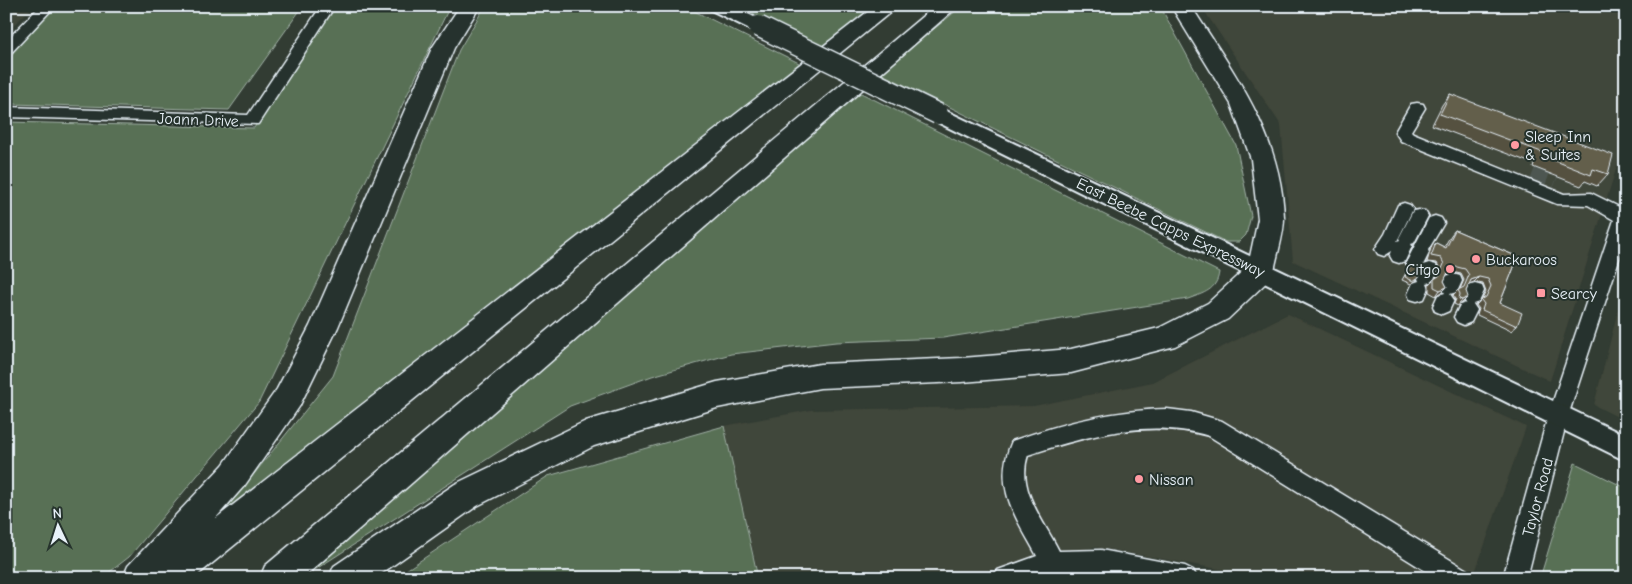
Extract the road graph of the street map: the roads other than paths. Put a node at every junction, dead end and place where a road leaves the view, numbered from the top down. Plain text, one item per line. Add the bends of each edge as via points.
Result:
1 (48, 6) edge
2 (328, 6) edge
3 (470, 6) edge
4 (717, 6) edge
5 (888, 6) edge
6 (948, 6) edge
7 (1181, 6) edge
8 (6, 50) edge
9 (1417, 108) dead end
10 (6, 112) edge
11 (1554, 184) tunnel mouth
12 (1577, 200) junction
13 (1620, 213) edge
14 (1419, 216) joint
15 (1261, 271) junction
16 (1558, 416) junction
17 (1626, 448) edge
18 (1052, 563) junction
19 (140, 578) edge
20 (167, 578) edge
21 (276, 578) edge
22 (346, 578) edge
23 (1006, 578) edge
24 (1185, 578) edge
25 (1459, 578) edge
26 (1515, 578) edge

1 - 8 street
2 - 10 street, Joann Drive via 252,120
3 - 19 highway via 444,48 324,327 288,398 234,475
4 - 15 main road, East Beebe Capps Expressway, bridge
5 - 20 highway
6 - 21 highway
7 - 15 highway via 1242,104 1264,159 1272,219
9 - 12 street via 1403,132 1407,137 1526,179 1562,200
11 - 12 street
12 - 13 street via 1588,209 1604,215
13 - 16 street, Taylor Road
14 - 14 street via 1410,258
15 - 16 main road, East Beebe Capps Expressway
15 - 22 highway via 1218,311 1165,338 1071,361 820,376 716,395 586,435 466,495
16 - 17 main road, East Beebe Capps Expressway
16 - 26 street, Taylor Road
18 - 23 street
18 - 24 street via 1101,561
18 - 25 street via 1016,492 1013,461 1020,448 1086,428 1133,419 1182,418 1215,428

